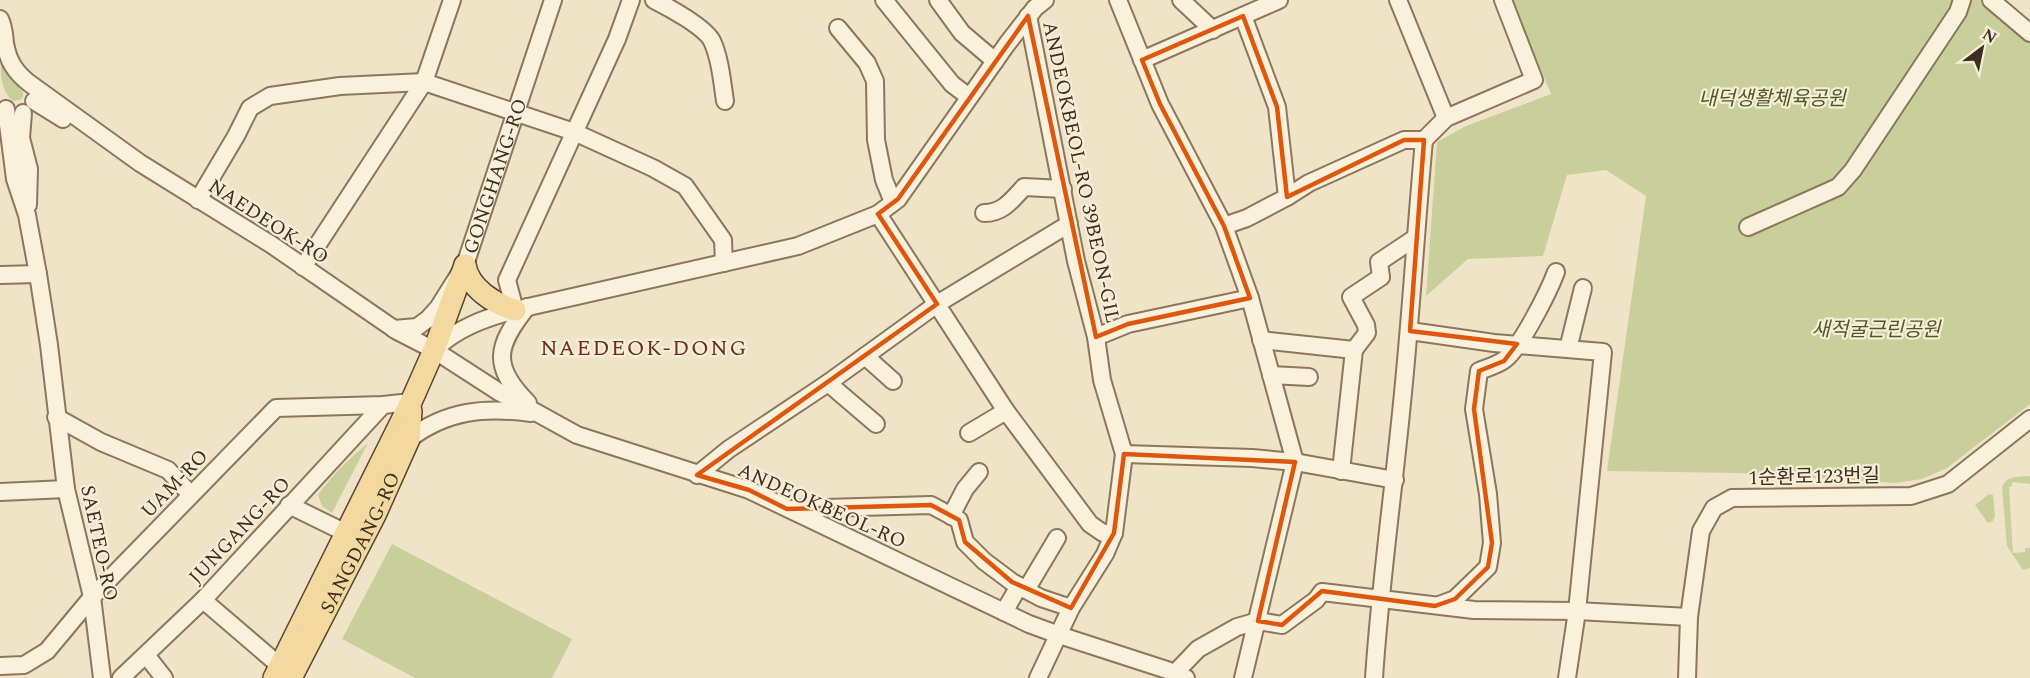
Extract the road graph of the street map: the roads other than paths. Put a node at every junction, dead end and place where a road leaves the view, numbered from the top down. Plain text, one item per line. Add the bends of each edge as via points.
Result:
1 (452, 0) edge
2 (553, 0) edge
3 (631, 0) edge
4 (654, 0) edge
5 (884, 0) edge
6 (938, 0) edge
7 (1118, 0) edge
8 (1181, 0) edge
9 (1279, 0) edge
10 (1398, 0) edge
11 (1503, 0) edge
12 (1962, 0) edge
13 (1991, 0) edge
14 (682, 6) edge
15 (1035, 6) edge
16 (1243, 16) junction
17 (0, 19) edge
18 (838, 28) dead end
19 (1213, 30) junction
20 (2030, 33) edge
21 (2, 45) edge
22 (1142, 60) junction
23 (995, 61) junction
24 (424, 82) junction
25 (969, 97) junction
26 (30, 100) junction
27 (725, 101) dead end
28 (3, 106) edge
29 (514, 113) junction
30 (1446, 118) junction
31 (574, 132) junction
32 (1424, 140) junction
33 (8, 179) edge
34 (1063, 189) junction
35 (1287, 197) junction
36 (198, 200) junction
37 (893, 202) junction
38 (984, 213) dead end
39 (878, 214) junction
40 (27, 215) junction
41 (1069, 224) junction
42 (1224, 226) junction
43 (1748, 227) dead end
44 (1415, 238) junction
45 (724, 263) junction
46 (465, 265) junction
47 (303, 267) junction
48 (1556, 272) dead end
49 (38, 274) junction
50 (0, 275) edge
51 (1583, 288) dead end
52 (1250, 298) junction
53 (937, 304) junction
54 (521, 309) junction
55 (393, 329) junction
56 (1410, 331) junction
57 (1096, 337) junction
58 (1261, 340) junction
59 (1517, 344) junction
60 (1568, 349) junction
61 (434, 350) junction
62 (1354, 350) junction
63 (865, 356) junction
64 (1271, 375) junction
65 (1309, 377) dead end
66 (893, 381) dead end
67 (828, 383) junction
68 (411, 402) junction
69 (383, 405) junction
70 (1006, 411) junction
71 (539, 414) junction
72 (56, 417) junction
73 (2030, 419) edge
74 (876, 424) dead end
75 (969, 433) dead end
76 (409, 439) junction
77 (1124, 454) junction
78 (1295, 462) junction
79 (1341, 471) junction
80 (979, 472) dead end
81 (697, 475) junction
82 (1395, 480) junction
83 (66, 489) junction
84 (0, 492) edge
85 (191, 495) junction
86 (289, 505) junction
87 (787, 509) junction
88 (951, 516) junction
89 (346, 532) junction
90 (1114, 533) junction
91 (1057, 538) dead end
92 (1023, 588) junction
93 (92, 597) junction
94 (203, 600) junction
95 (1379, 600) junction
96 (1435, 606) junction
97 (1071, 608) junction
98 (1577, 611) junction
99 (1004, 612) junction
100 (1689, 617) junction
101 (1258, 621) junction
102 (1059, 635) junction
103 (146, 655) junction
104 (0, 666) edge
105 (282, 674) edge
106 (1173, 675) edge
107 (102, 678) edge
108 (121, 678) edge
109 (164, 678) edge
110 (1038, 678) edge
111 (1243, 678) edge
112 (1374, 678) edge
113 (1567, 678) edge
114 (1687, 678) edge

1 - 24 street
2 - 29 street, GONGHANG-RO
3 - 31 street
4 - 14 street
5 - 25 street via 952,84
6 - 23 street via 962,33
7 - 22 street
8 - 19 street
9 - 16 street
10 - 30 street
11 - 30 street via 1534,80
12 - 43 street via 1931,54 1838,187
13 - 20 street
14 - 27 street via 711,39
15 - 23 street
15 - 34 street, ANDEOKBEOL-RO 39BEON-GIL
16 - 19 street
16 - 35 street via 1277,106
17 - 21 street via 4,30
18 - 37 street via 867,63 875,81 876,140
19 - 22 street
21 - 26 street
22 - 42 street via 1160,104
23 - 25 street
24 - 29 street
24 - 36 street via 340,86 270,96 250,108
24 - 47 street
25 - 37 street
26 - 28 street via 16,114
26 - 36 street, NAEDEOK-RO via 75,115
26 - 40 street via 21,138 29,169
28 - 33 street
29 - 31 street
29 - 46 street, GONGHANG-RO
30 - 32 street
31 - 45 street via 685,186 723,240
31 - 54 street via 507,280
32 - 35 street via 1404,140
32 - 44 street
33 - 40 street
34 - 38 street via 1024,188 1006,207
34 - 41 street, ANDEOKBEOL-RO 39BEON-GIL
35 - 42 street
36 - 47 street, NAEDEOK-RO
37 - 39 street
39 - 45 street via 798,246
39 - 53 street
40 - 49 street, SAETEO-RO
41 - 53 street
41 - 57 street, ANDEOKBEOL-RO 39BEON-GIL
42 - 52 street
44 - 56 street
44 - 62 street via 1379,262 1381,277 1351,297 1367,333
45 - 54 street
46 - 54 main road via 476,287 500,304
46 - 55 street via 428,319 417,327
46 - 61 main road, GONGHANG-RO
47 - 55 street, NAEDEOK-RO
48 - 59 street via 1548,294
49 - 50 street
49 - 72 street, SAETEO-RO
51 - 60 street
52 - 57 street, ANDEOKBEOL-RO 39BEON-GIL via 1128,324
52 - 58 street
53 - 63 street
53 - 70 street
54 - 61 street via 474,324
54 - 71 street via 505,338 502,362 506,378
55 - 61 street, NAEDEOK-RO
56 - 59 street
56 - 82 street
57 - 77 street, ANDEOKBEOL-RO 39BEON-GIL via 1102,380
58 - 62 street
58 - 64 street
59 - 60 street
59 - 96 street via 1504,361 1479,371 1476,387 1474,409 1492,543 1488,567 1455,599
60 - 98 street via 1603,352
61 - 68 main road, SANGDANG-RO
61 - 71 street, ANDEOKBEOL-RO
62 - 79 street
63 - 66 street
63 - 67 street
64 - 65 street
64 - 78 street
67 - 74 street
67 - 81 street
68 - 69 street, UAM-RO
68 - 76 main road, SANGDANG-RO
68 - 89 main road, SANGDANG-RO
69 - 85 street, UAM-RO via 276,408
69 - 86 street, JUNGANG-RO
70 - 75 street
70 - 90 street via 1090,524 1103,533
71 - 76 street via 471,411 444,419
71 - 81 street, ANDEOKBEOL-RO via 577,435
72 - 83 street, SAETEO-RO
72 - 85 street via 101,442 168,470
73 - 100 street, 1순환로123번길 via 1948,484 1911,496 1732,498 1714,508 1701,531
76 - 105 main road, SANGDANG-RO via 375,515
77 - 78 street
77 - 90 street, ANDEOKBEOL-RO 39BEON-GIL
78 - 79 street
78 - 101 street
79 - 82 street
80 - 88 street
81 - 87 street, ANDEOKBEOL-RO via 750,490
82 - 95 street
83 - 84 street
83 - 93 street, SAETEO-RO
85 - 93 street, UAM-RO
86 - 89 street
86 - 94 street, JUNGANG-RO
87 - 88 street via 931,506
87 - 99 street, ANDEOKBEOL-RO
88 - 92 street via 959,520 964,542
89 - 105 main road, SANGDANG-RO
90 - 97 street, ANDEOKBEOL-RO 39BEON-GIL via 1106,554
91 - 92 street
92 - 97 street
92 - 99 street
93 - 104 street, UAM-RO via 47,651 24,665
93 - 107 street, SAETEO-RO
94 - 103 street, JUNGANG-RO
94 - 105 street
95 - 96 street
95 - 101 street via 1322,592 1282,625
95 - 112 street
96 - 98 street
97 - 102 street, ANDEOKBEOL-RO 39BEON-GIL
98 - 100 street
98 - 113 street
99 - 102 street, ANDEOKBEOL-RO
100 - 114 street, 1순환로123번길
101 - 106 street via 1237,627 1195,652
101 - 111 street
102 - 106 street, ANDEOKBEOL-RO
102 - 110 street, ANDEOKBEOL-RO 39BEON-GIL
103 - 108 street, JUNGANG-RO
103 - 109 street

